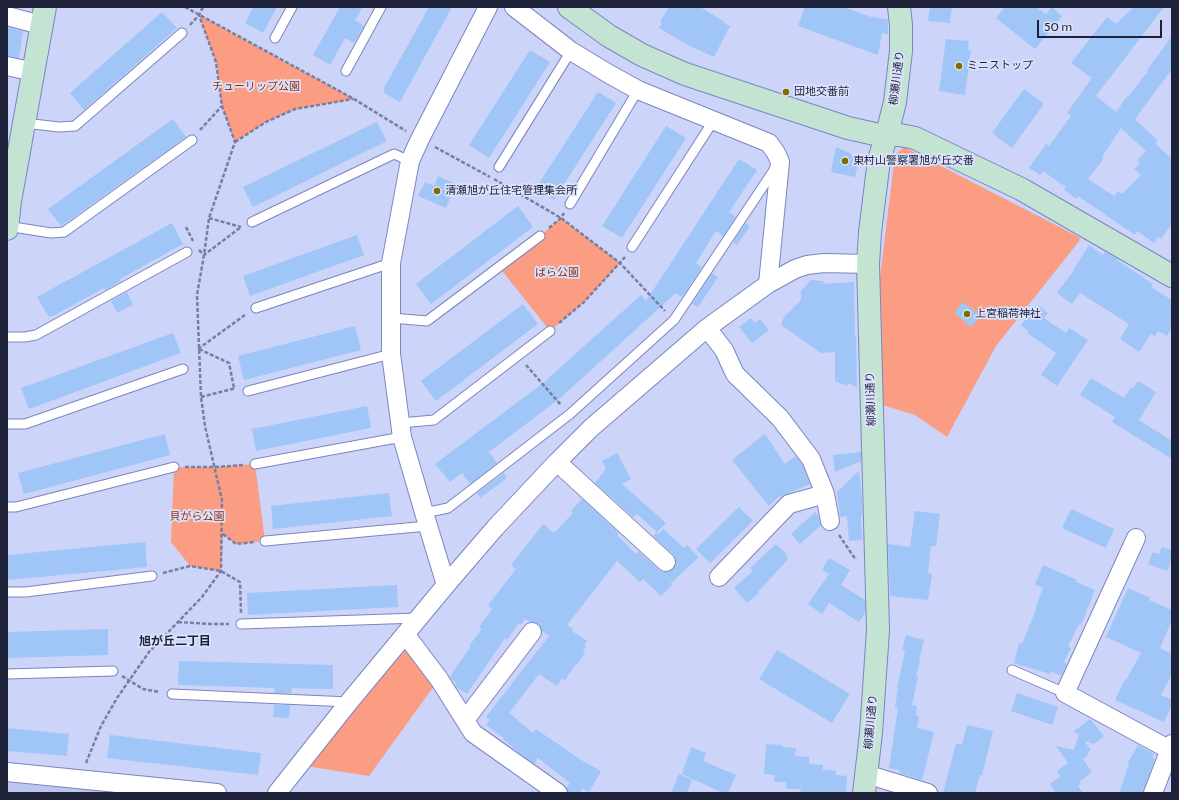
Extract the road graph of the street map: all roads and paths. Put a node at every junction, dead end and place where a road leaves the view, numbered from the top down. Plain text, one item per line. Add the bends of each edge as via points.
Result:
1 (185, 7) edge
2 (203, 7) edge
3 (292, 7) edge
4 (381, 7) edge
5 (488, 7) edge
6 (514, 7) edge
7 (569, 7) edge
8 (899, 7) edge
9 (199, 15) junction
10 (7, 16) edge
11 (43, 16) edge
12 (182, 33) dead end
13 (274, 38) dead end
14 (571, 51) junction
15 (7, 66) edge
16 (346, 71) dead end
17 (34, 72) junction
18 (638, 90) junction
19 (354, 99) junction
20 (222, 106) junction
21 (714, 120) junction
22 (24, 123) junction
23 (887, 134) junction
24 (420, 139) junction
25 (192, 140) joint
26 (410, 161) junction
27 (780, 162) junction
28 (499, 167) dead end
29 (8, 201) edge
30 (570, 204) dead end
31 (209, 218) dead end
32 (252, 222) joint
33 (7, 226) edge
34 (242, 227) junction
35 (7, 229) edge
36 (540, 236) dead end
37 (632, 247) dead end
38 (187, 252) dead end
39 (204, 255) dead end
40 (391, 263) junction
41 (620, 263) junction
42 (868, 264) junction
43 (1172, 276) edge
44 (768, 284) junction
45 (256, 308) joint
46 (391, 318) junction
47 (674, 320) junction
48 (707, 328) junction
49 (550, 331) joint
50 (7, 338) edge
51 (391, 354) junction
52 (518, 356) junction
53 (183, 369) dead end
54 (234, 388) junction
55 (248, 391) joint
56 (201, 397) dead end
57 (570, 414) junction
58 (7, 424) edge
59 (401, 430) junction
60 (558, 462) junction
61 (255, 464) joint
62 (174, 467) joint
63 (824, 494) junction
64 (7, 507) edge
65 (426, 520) junction
66 (830, 521) joint
67 (222, 534) dead end
68 (1136, 538) dead end
69 (265, 541) joint
70 (666, 562) dead end
71 (152, 576) joint
72 (719, 577) dead end
73 (878, 580) junction
74 (446, 585) junction
75 (7, 592) edge
76 (420, 618) junction
77 (177, 622) dead end
78 (241, 624) junction
79 (532, 632) dead end
80 (405, 634) junction
81 (1012, 670) dead end
82 (113, 671) joint
83 (7, 674) edge
84 (172, 694) joint
85 (1065, 694) junction
86 (349, 702) junction
87 (465, 720) junction
88 (1171, 747) edge
89 (7, 772) edge
90 (865, 783) edge
91 (217, 793) edge
92 (277, 793) edge
93 (558, 793) edge
94 (928, 793) edge
95 (1153, 793) edge

1 - 9 path
2 - 9 path
3 - 13 lane
4 - 16 lane
5 - 24 street
6 - 14 street
7 - 23 street via 609,36 642,55 685,74 848,128
8 - 23 street, 柳瀬川通り via 901,51 895,102
9 - 19 path
9 - 20 path via 216,62
10 - 11 street
11 - 17 street
12 - 22 lane via 75,126
14 - 18 street
14 - 28 lane
15 - 17 street
17 - 22 street
18 - 21 street
18 - 30 lane
19 - 20 path via 295,109 266,122 235,142
19 - 24 path
20 - 25 path
21 - 27 street via 769,143
21 - 37 lane
22 - 29 street
23 - 42 street, 柳瀬川通り via 879,160
23 - 43 street via 915,138 1008,182
24 - 26 street
24 - 41 path via 561,218
25 - 33 lane via 64,232 51,233
26 - 32 lane via 394,154
26 - 40 street
27 - 44 street
27 - 47 lane
29 - 33 street
31 - 34 path
32 - 34 path
33 - 35 street
34 - 39 path
36 - 46 lane via 427,320
38 - 50 lane via 36,335
40 - 45 lane
40 - 46 street
41 - 47 path
41 - 49 path via 584,302
42 - 44 street via 807,265
42 - 73 street, 柳瀬川通り
44 - 48 street
45 - 54 path via 198,349 229,363
46 - 51 street
47 - 57 lane
48 - 60 street via 591,428
48 - 63 street via 724,350 735,374 780,418 811,460
49 - 52 lane
51 - 55 lane
51 - 59 street
52 - 57 path
52 - 59 lane via 434,420
53 - 58 lane via 25,424
54 - 55 path
54 - 56 path
57 - 65 lane via 448,508
59 - 61 lane
59 - 65 street
60 - 70 street
60 - 74 street via 495,528
61 - 62 path
62 - 64 lane via 16,507
63 - 66 street
63 - 72 street via 789,504
65 - 69 lane
65 - 74 street
66 - 73 path via 865,573
67 - 69 path via 236,544
68 - 85 street
71 - 75 lane via 26,592
71 - 78 path via 190,566 221,571 240,582
73 - 90 street, 柳瀬川通り via 878,630
74 - 76 street
76 - 78 lane
76 - 80 street
77 - 78 path
79 - 87 street
80 - 86 street
80 - 87 street via 439,679
81 - 85 lane
82 - 83 lane
82 - 84 path via 143,689
84 - 86 lane
85 - 88 street
86 - 92 street
87 - 93 street via 473,734
88 - 95 street
89 - 91 street
90 - 94 street

